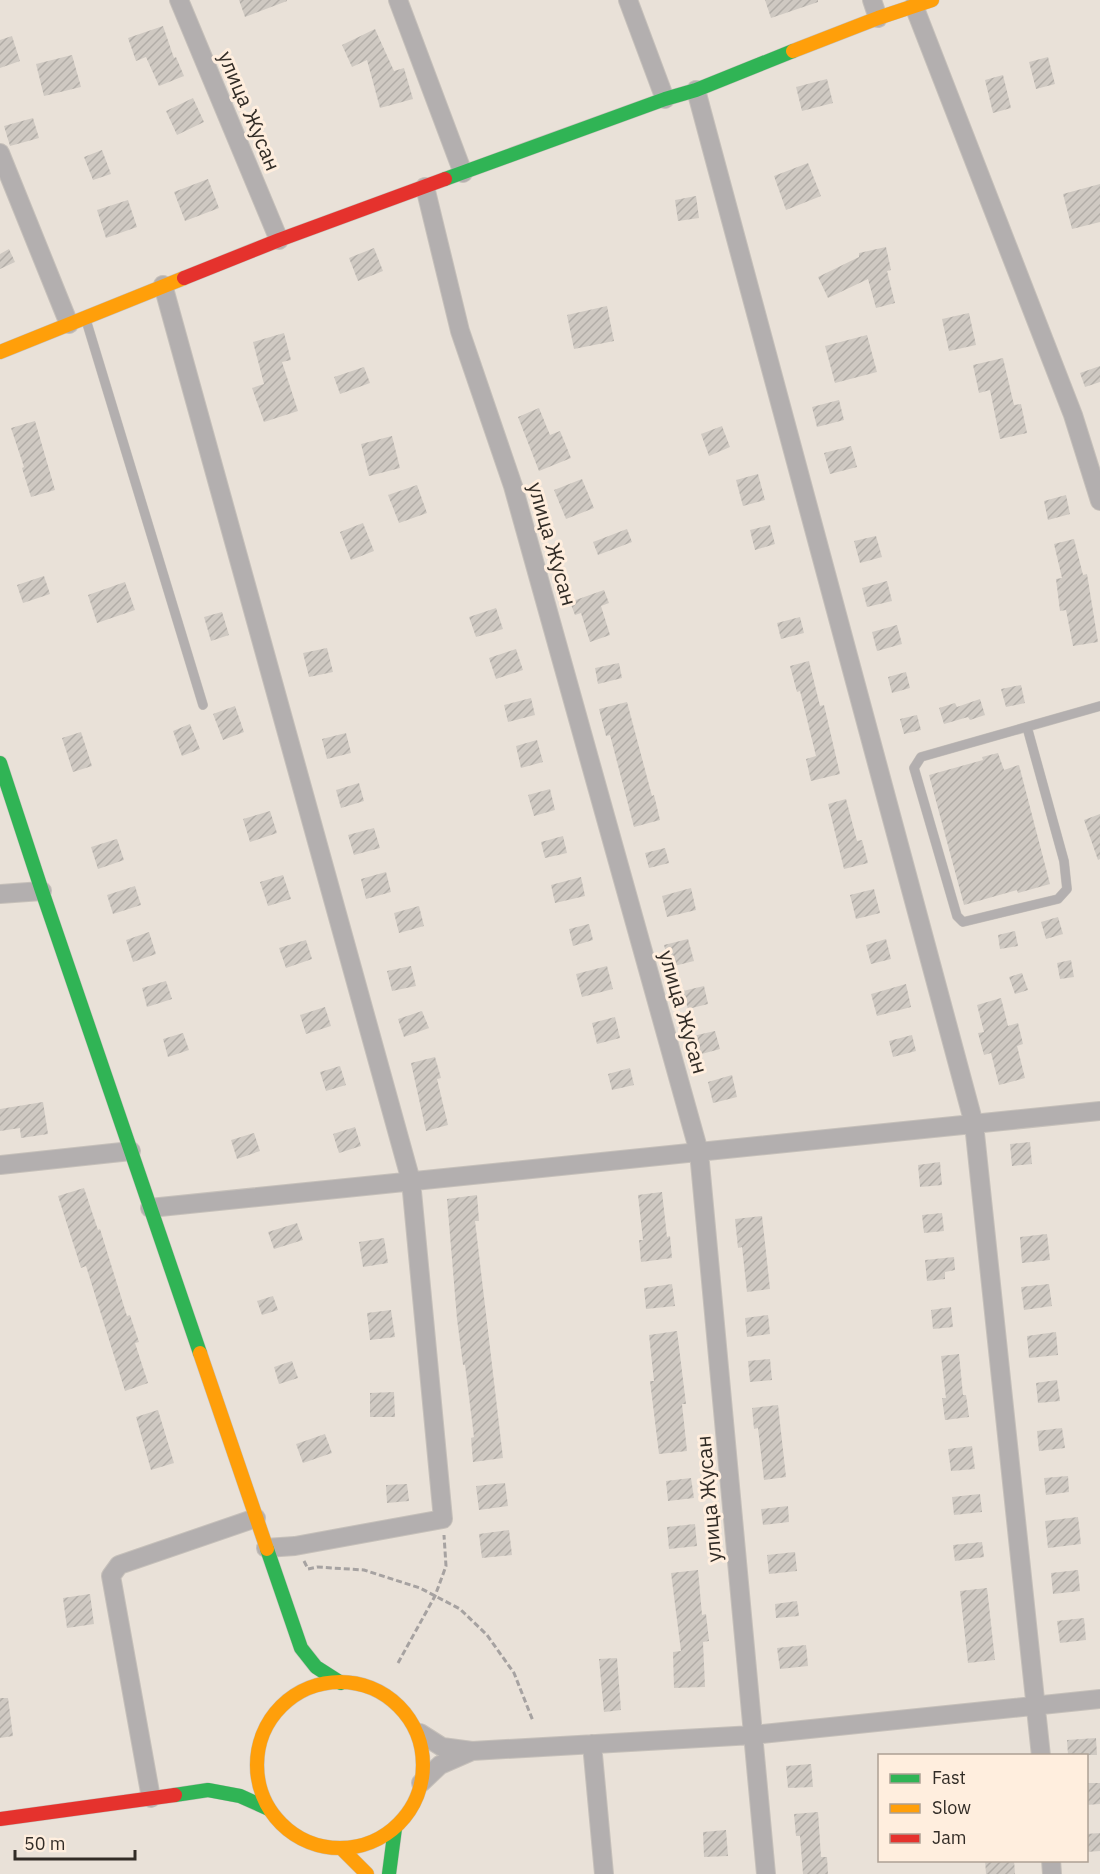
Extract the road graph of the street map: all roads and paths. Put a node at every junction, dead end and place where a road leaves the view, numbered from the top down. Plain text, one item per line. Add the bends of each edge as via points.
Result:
1 (179, 0) edge
2 (398, 0) edge
3 (628, 0) edge
4 (872, 0) edge
5 (932, 0) edge
6 (914, 6) junction
7 (878, 18) junction
8 (696, 90) junction
9 (665, 99) junction
10 (0, 153) edge
11 (463, 173) junction
12 (425, 187) junction
13 (279, 240) junction
14 (163, 285) junction
15 (77, 321) junction
16 (0, 352) edge
17 (1100, 501) edge
18 (203, 705) dead end
19 (1100, 706) edge
20 (1028, 727) junction
21 (0, 763) edge
22 (42, 891) junction
23 (0, 894) edge
24 (1100, 1111) edge
25 (974, 1124) junction
26 (130, 1151) junction
27 (699, 1152) junction
28 (0, 1165) edge
29 (411, 1181) junction
30 (150, 1208) junction
31 (256, 1518) junction
32 (443, 1519) junction
33 (295, 1546) junction
34 (266, 1548) junction
35 (435, 1596) junction
36 (301, 1648) junction
37 (398, 1663) dead end
38 (341, 1683) junction
39 (1100, 1699) edge
40 (285, 1703) junction
41 (1037, 1706) junction
42 (533, 1721) dead end
43 (420, 1734) junction
44 (753, 1735) junction
45 (592, 1744) junction
46 (472, 1751) junction
47 (258, 1753) junction
48 (1041, 1754) edge
49 (242, 1768) dead end
50 (226, 1781) dead end
51 (421, 1783) junction
52 (208, 1790) junction
53 (151, 1798) junction
54 (269, 1809) junction
55 (0, 1819) edge
56 (395, 1828) junction
57 (342, 1849) junction
58 (367, 1874) edge
59 (389, 1874) edge
60 (603, 1874) edge
61 (766, 1874) edge

1 - 13 street, улица Жусан
2 - 11 street
3 - 9 street
4 - 7 street
5 - 6 street
6 - 7 street
6 - 17 street via 1073,415
7 - 8 street
8 - 9 street
8 - 25 street
9 - 11 street
10 - 15 street
11 - 12 street
12 - 13 street
12 - 27 street, улица Жусан via 460,332 513,486
13 - 14 street
14 - 15 street
14 - 29 street
15 - 16 street
15 - 18 lane
19 - 20 lane
20 - 20 lane via 921,757 914,768 957,915 963,922 1058,899 1067,889 1064,861
21 - 22 street
22 - 23 street
22 - 26 street
24 - 25 street
25 - 27 street
25 - 41 street
26 - 28 street
26 - 30 street
27 - 29 street
27 - 44 street, улица Жусан
29 - 30 street
29 - 32 street
30 - 31 street
31 - 34 street
31 - 53 street via 119,1564 111,1576
32 - 33 street
32 - 35 path via 446,1566
33 - 34 street
33 - 35 path via 308,1569 364,1570
34 - 36 street
35 - 37 path
35 - 42 path via 460,1609 487,1635 514,1673
36 - 38 street via 316,1667
36 - 40 street
38 - 40 street via 310,1688
38 - 43 street via 367,1686 392,1700
39 - 41 street
40 - 47 street via 267,1725
41 - 44 street
41 - 48 street
43 - 46 street via 442,1747
43 - 51 street via 424,1757
44 - 45 street
44 - 61 street, улица Жусан
45 - 46 street
45 - 60 street
46 - 51 street via 440,1765
47 - 49 street
47 - 54 street via 257,1783
50 - 52 street
51 - 56 street via 413,1806
52 - 53 street
52 - 54 street via 240,1796
53 - 55 street
54 - 57 street via 288,1831 313,1845
56 - 57 street via 370,1843
56 - 59 street
57 - 58 street

